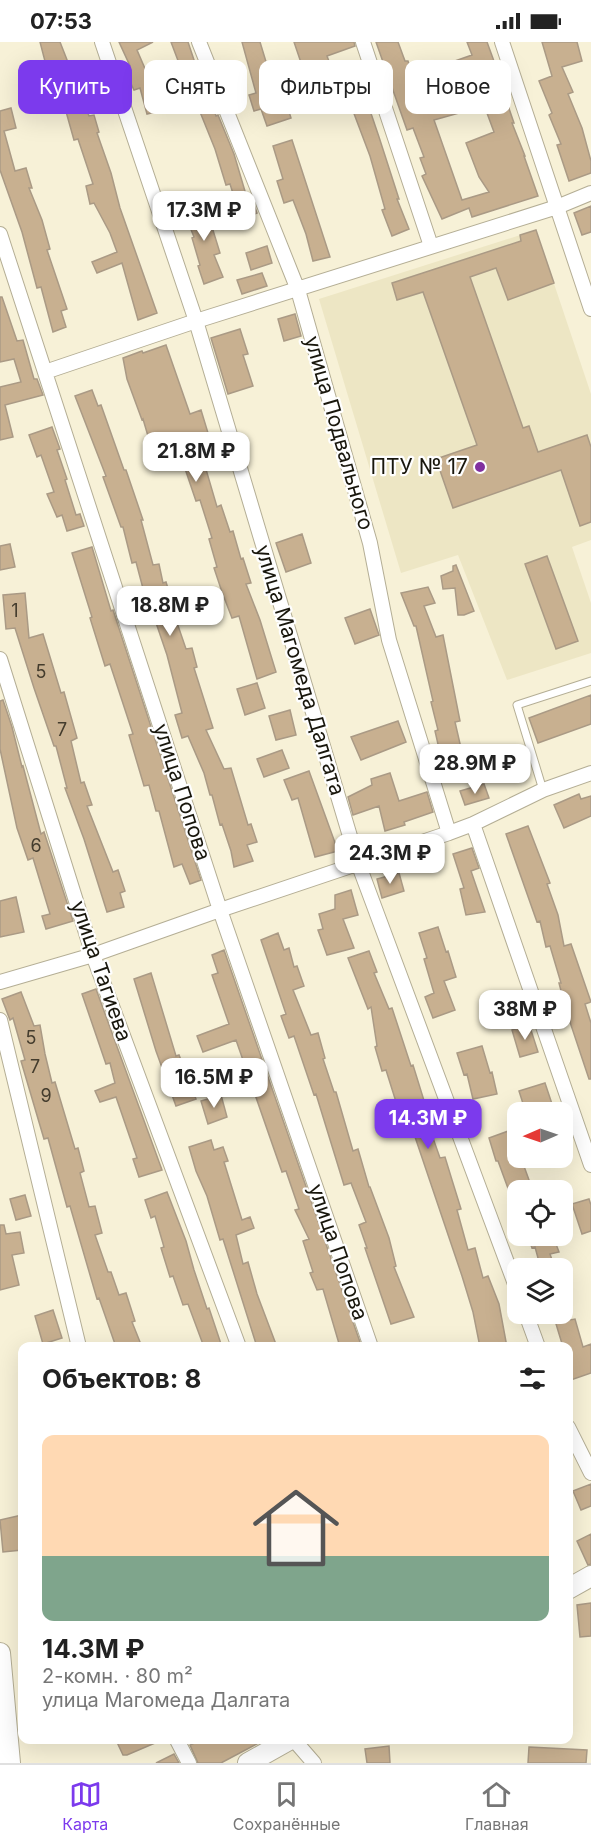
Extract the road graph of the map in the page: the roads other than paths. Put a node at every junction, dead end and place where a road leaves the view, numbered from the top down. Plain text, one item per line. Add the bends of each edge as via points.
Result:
1 (102, 42) edge
2 (199, 42) edge
3 (363, 42) edge
4 (502, 42) edge
5 (591, 193) edge
6 (557, 207) junction
7 (0, 234) edge
8 (431, 246) junction
9 (298, 290) junction
10 (591, 309) edge
11 (196, 321) junction
12 (45, 372) junction
13 (0, 659) edge
14 (591, 681) edge
15 (591, 773) edge
16 (543, 790) junction
17 (473, 824) junction
18 (449, 833) junction
19 (358, 863) junction
20 (220, 910) junction
21 (93, 955) junction
22 (0, 982) edge
23 (0, 1020) edge
24 (591, 1166) edge
25 (507, 1263) edge
26 (530, 1324) edge
27 (78, 1342) edge
28 (237, 1342) edge
29 (369, 1342) edge
30 (536, 1342) edge
31 (573, 1436) edge
32 (591, 1473) edge
33 (591, 1575) edge
34 (573, 1584) edge
35 (0, 1653) edge
36 (179, 1744) edge
37 (272, 1744) edge
38 (282, 1744) edge
39 (297, 1744) edge
40 (10, 1763) edge
41 (189, 1763) edge
42 (239, 1763) edge
43 (248, 1763) edge
44 (314, 1763) edge

1 - 11 street, улица Магомеда Далгата
2 - 9 street, улица Подвального
3 - 8 street
4 - 6 street
5 - 6 street
6 - 8 street
6 - 10 street
7 - 12 street, улица Попова
8 - 9 street
9 - 11 street
9 - 18 street, улица Подвального via 370,543 389,640
11 - 12 street
11 - 19 street, улица Магомеда Далгата
12 - 20 street, улица Попова
13 - 21 street, улица Тагиева
14 - 16 lane via 517,705
15 - 16 street
16 - 17 street
17 - 18 street
17 - 24 street
18 - 19 street
19 - 20 street
19 - 25 street, улица Магомеда Далгата
20 - 21 street
20 - 29 street, улица Попова
21 - 22 street
21 - 28 street, улица Тагиева
23 - 27 street
26 - 30 street
31 - 32 street
33 - 34 main road
35 - 40 main road
36 - 41 street
37 - 42 main road
38 - 43 main road
39 - 44 street

